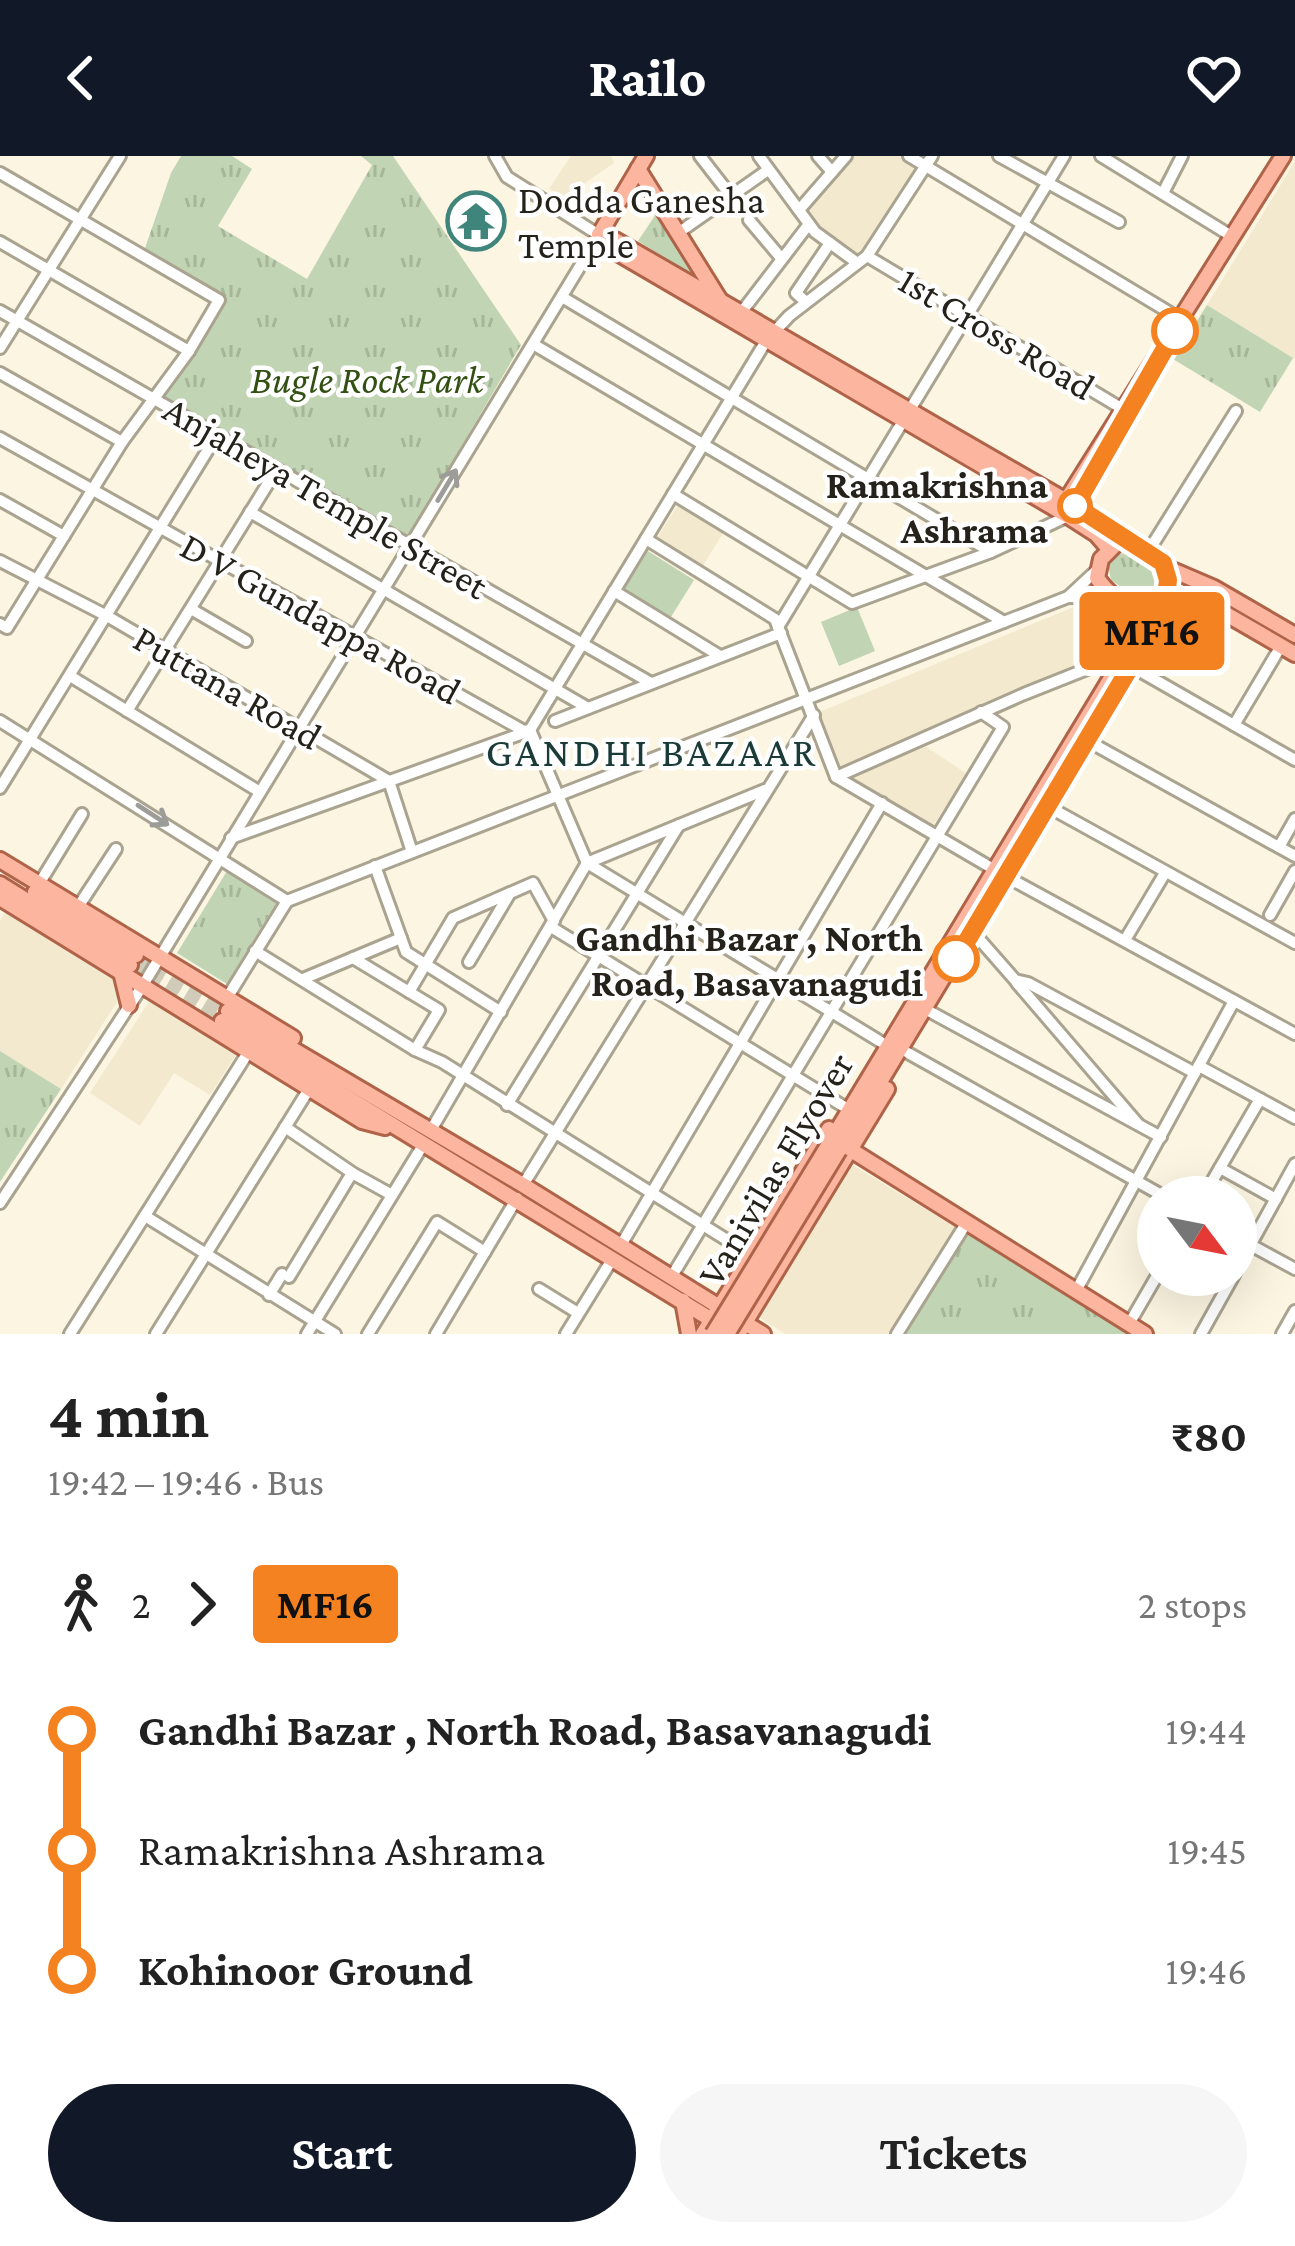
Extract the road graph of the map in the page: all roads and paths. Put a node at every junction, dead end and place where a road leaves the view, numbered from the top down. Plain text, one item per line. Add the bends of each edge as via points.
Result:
1 (495, 156) edge
2 (700, 156) edge
3 (759, 156) edge
4 (818, 156) edge
5 (846, 156) edge
6 (909, 156) edge
7 (999, 156) edge
8 (1064, 156) edge
9 (1101, 156) edge
10 (1182, 156) edge
11 (1283, 156) edge
12 (117, 157) edge
13 (928, 161) edge
14 (642, 162) edge
15 (768, 170) junction
16 (832, 172) junction
17 (0, 173) edge
18 (1048, 183) junction
19 (1163, 193) junction
20 (731, 196) junction
21 (799, 210) junction
22 (81, 217) junction
23 (749, 220) dead end
24 (1119, 222) dead end
25 (1024, 223) junction
26 (809, 224) junction
27 (678, 232) junction
28 (599, 235) junction
29 (1233, 237) junction
30 (0, 242) edge
31 (830, 243) junction
32 (781, 258) junction
33 (861, 259) junction
34 (50, 269) junction
35 (562, 297) junction
36 (806, 302) junction
37 (721, 303) junction
38 (0, 311) edge
39 (740, 314) junction
40 (968, 315) junction
41 (1182, 320) junction
42 (17, 321) junction
43 (769, 337) junction
44 (533, 344) junction
45 (0, 348) edge
46 (189, 351) junction
47 (0, 373) edge
48 (732, 396) junction
49 (152, 398) junction
50 (1126, 411) junction
51 (1236, 411) dead end
52 (905, 415) junction
53 (218, 435) junction
54 (0, 438) edge
55 (122, 442) junction
56 (704, 443) junction
57 (277, 469) junction
58 (868, 476) junction
59 (93, 490) junction
60 (673, 494) junction
61 (0, 500) edge
62 (1067, 509) junction
63 (250, 512) junction
64 (839, 525) junction
65 (160, 528) junction
66 (64, 536) junction
67 (646, 539) junction
68 (411, 545) junction
69 (1141, 548) junction
70 (1109, 549) junction
71 (991, 552) junction
72 (0, 561) edge
73 (220, 562) junction
74 (1165, 567) junction
75 (1097, 570) junction
76 (926, 574) junction
77 (808, 577) junction
78 (36, 581) junction
79 (383, 591) junction
80 (614, 591) junction
81 (1068, 597) junction
82 (1116, 598) junction
83 (1156, 603) junction
84 (190, 609) junction
85 (107, 616) junction
86 (1004, 622) junction
87 (0, 624) edge
88 (780, 630) junction
89 (1295, 635) edge
90 (355, 637) junction
91 (246, 640) dead end
92 (583, 643) junction
93 (1288, 650) edge
94 (166, 651) junction
95 (720, 656) junction
96 (1126, 664) junction
97 (70, 676) junction
98 (651, 683) junction
99 (555, 688) junction
100 (808, 698) junction
101 (588, 708) junction
102 (127, 711) junction
103 (981, 712) junction
104 (814, 715) junction
105 (0, 721) edge
106 (555, 721) dead end
107 (1234, 725) junction
108 (298, 729) junction
109 (528, 731) junction
110 (32, 738) junction
111 (1086, 740) junction
112 (1295, 760) edge
113 (836, 777) junction
114 (389, 781) junction
115 (0, 788) edge
116 (768, 788) junction
117 (260, 792) junction
118 (558, 795) junction
119 (882, 803) junction
120 (1047, 806) junction
121 (82, 814) dead end
122 (1295, 819) edge
123 (679, 825) junction
124 (937, 836) junction
125 (231, 838) junction
126 (1279, 847) junction
127 (116, 849) dead end
128 (412, 852) junction
129 (1294, 854) edge
130 (219, 858) junction
131 (0, 860) edge
132 (587, 863) junction
133 (375, 866) junction
134 (0, 871) edge
135 (1295, 871) edge
136 (1165, 873) junction
137 (1001, 874) junction
138 (0, 884) edge
139 (39, 884) junction
140 (511, 893) junction
141 (637, 894) junction
142 (0, 898) edge
143 (286, 901) junction
144 (78, 907) junction
145 (1270, 915) dead end
146 (685, 923) junction
147 (552, 924) junction
148 (973, 932) junction
149 (401, 938) junction
150 (1125, 940) junction
151 (1295, 943) edge
152 (255, 952) junction
153 (598, 956) junction
154 (160, 957) junction
155 (353, 958) junction
156 (469, 962) dead end
157 (129, 964) junction
158 (425, 965) junction
159 (303, 979) junction
160 (1015, 980) junction
161 (780, 981) junction
162 (142, 986) junction
163 (646, 986) junction
164 (409, 992) junction
165 (1234, 1001) junction
166 (129, 1006) junction
167 (925, 1009) junction
168 (226, 1010) junction
169 (501, 1012) junction
170 (831, 1012) junction
171 (1295, 1034) edge
172 (897, 1044) junction
173 (740, 1045) junction
174 (415, 1050) junction
175 (249, 1051) junction
176 (1197, 1069) junction
177 (792, 1074) junction
178 (464, 1077) junction
179 (309, 1088) junction
180 (1261, 1099) junction
181 (507, 1105) junction
182 (843, 1106) junction
183 (1295, 1118) edge
184 (1138, 1124) junction
185 (285, 1127) junction
186 (401, 1132) junction
187 (555, 1133) junction
188 (1161, 1136) junction
189 (427, 1137) junction
190 (840, 1148) junction
191 (1295, 1164) edge
192 (1220, 1168) junction
193 (352, 1173) junction
194 (1215, 1176) edge
195 (1136, 1181) junction
196 (520, 1191) junction
197 (652, 1192) junction
198 (392, 1195) junction
199 (1276, 1199) junction
200 (0, 1203) edge
201 (146, 1216) junction
202 (967, 1222) junction
203 (704, 1227) junction
204 (1257, 1233) edge
205 (1257, 1249) edge
206 (617, 1251) junction
207 (485, 1252) junction
208 (205, 1254) junction
209 (751, 1256) junction
210 (1295, 1270) edge
211 (672, 1276) junction
212 (539, 1289) dead end
213 (1076, 1291) junction
214 (269, 1294) junction
215 (1145, 1296) edge
216 (1222, 1296) edge
217 (683, 1301) junction
218 (1295, 1312) edge
219 (578, 1313) junction
220 (715, 1320) edge
221 (315, 1322) junction
222 (1129, 1324) junction
223 (736, 1331) edge
224 (70, 1334) edge
225 (156, 1334) edge
226 (308, 1334) edge
227 (335, 1334) edge
228 (368, 1334) edge
229 (436, 1334) edge
230 (566, 1334) edge
231 (689, 1334) edge
232 (703, 1334) edge
233 (763, 1334) edge
234 (897, 1334) edge
235 (1145, 1334) edge
236 (1201, 1334) edge
237 (1282, 1334) edge

1 - 28 street via 507,177
2 - 20 street
3 - 15 street, 1st Cross Road
4 - 16 street
5 - 16 street
6 - 13 street
7 - 18 street
8 - 18 street
9 - 19 street
10 - 19 street
11 - 29 main road
12 - 22 street
13 - 25 street
13 - 33 street
14 - 27 main road
14 - 28 main road
15 - 20 street
15 - 21 street, 1st Cross Road
16 - 21 street
17 - 22 street
18 - 24 street
18 - 25 street
19 - 29 street
20 - 27 street
21 - 26 street, 1st Cross Road
22 - 34 street
22 - 46 street via 219,300
23 - 32 street
25 - 40 street
25 - 41 street
26 - 31 street, 1st Cross Road
26 - 32 street
27 - 37 main road
28 - 35 street
28 - 37 main road
28 - 43 main road
29 - 41 main road
30 - 34 street
31 - 33 street, 1st Cross Road
31 - 36 street via 796,293
32 - 39 street
33 - 36 street
33 - 40 street, 1st Cross Road
34 - 42 street
34 - 46 street
35 - 44 street
35 - 48 street
36 - 43 street
37 - 39 main road
38 - 42 street, Anjaheya Temple Street
39 - 43 main road
40 - 50 street, 1st Cross Road
40 - 52 street
41 - 50 main road
42 - 45 street
42 - 49 street, Anjaheya Temple Street
43 - 48 street
43 - 52 main road
44 - 56 street
68 -> 44 street
46 - 49 street
47 - 55 street
48 - 56 street
48 - 58 street
49 - 53 street, Anjaheya Temple Street
49 - 55 street
50 - 62 main road
51 - 69 street
52 - 58 street
52 - 62 main road
53 - 57 street, Anjaheya Temple Street
53 - 65 street
54 - 59 street, D V Gundappa Road
55 - 59 street
56 - 60 street
56 - 64 street
57 - 63 street
57 - 68 street, Anjaheya Temple Street
58 - 64 street
58 - 71 street
59 - 65 street, D V Gundappa Road
59 - 66 street
60 - 67 street
60 - 77 street
61 - 66 street
62 - 69 main road
62 - 70 main road
62 - 71 street
63 - 73 street
63 - 79 street
64 - 76 street
64 - 77 street
65 - 73 street, D V Gundappa Road
65 - 85 street
66 - 78 street
67 - 80 street
67 - 88 street via 775,619
68 - 79 street
68 - 92 street, Anjaheya Temple Street
69 - 70 main road
69 - 74 main road
70 - 75 main road
71 - 76 street
72 - 78 street, Puttana Road
73 - 84 street
73 - 90 street, D V Gundappa Road
74 - 83 main road
74 - 89 main road
75 - 81 street
75 - 82 main road
76 - 77 street via 852,603
76 - 86 street
77 - 88 street
78 - 85 street, Puttana Road
78 - 87 street via 7,628
79 - 90 street
79 - 99 street
80 - 92 street
80 - 95 street
81 - 82 street
81 - 86 street
82 - 83 main road
83 - 93 main road via 1207,603
83 - 96 main road via 1157,621
84 - 91 street
84 - 94 street
85 - 94 street, Puttana Road
85 - 97 street
86 - 100 street
88 - 95 street
88 - 100 street
90 - 108 street
90 - 109 street, D V Gundappa Road
92 - 98 street, Anjaheya Temple Street
92 - 99 street
93 - 107 street
94 - 102 street
94 - 108 street, Puttana Road
95 - 98 street
96 - 103 street via 1102,662
96 - 107 street
96 - 111 main road
96 - 137 main road
97 - 102 street
97 - 110 street
98 - 101 street
99 - 101 street
99 - 109 street
100 - 104 street
100 - 118 street
101 - 106 street
102 - 117 street
103 - 113 street
103 - 124 street via 1003,727
104 - 113 street
104 - 116 street
105 - 110 street
107 - 112 street
108 - 114 street, Puttana Road
108 - 117 street
109 - 114 street
109 - 118 street
110 - 115 street
110 -> 130 street
111 - 120 main road
111 - 126 street
113 - 119 street
114 - 125 street
114 - 128 street
116 - 123 street
116 - 146 street
117 - 125 street
118 - 128 street
118 - 132 street
119 - 124 street
119 - 161 street
120 - 136 street
120 - 137 main road
121 - 139 street
122 - 126 street
123 - 132 street
123 - 141 street
124 - 137 street
124 - 170 street
125 - 130 street
126 - 129 street
127 - 144 street
128 - 133 street
130 - 143 street
130 - 154 street
131 - 139 main road
132 - 141 street
132 - 147 street
133 - 143 street
133 - 149 street
134 - 157 main road
135 - 145 street
136 - 150 street
136 - 151 street
137 - 148 main road
137 - 150 street
137 - 172 main road
138 - 157 main road
139 - 144 main road
140 - 147 street via 533,884
140 - 156 street
140 - 158 street via 453,918
141 - 146 street
141 - 153 street
142 - 157 main road
143 - 152 street
144 - 154 main road
146 - 161 street
146 - 163 street
147 - 153 street
147 - 169 street
148 - 160 street
148 - 167 main road
149 - 155 street
149 - 158 street
150 - 165 street
152 - 159 street
152 - 168 street
153 - 163 street
153 - 181 street
154 - 162 street
154 - 168 main road
155 - 159 street
155 - 164 street
157 - 162 main road
157 - 166 main road
158 - 164 street
158 - 169 street
159 - 174 street
160 - 176 street
160 - 184 street
161 - 170 street
161 - 173 street
162 - 166 street
162 - 175 main road
163 - 173 street
163 - 187 street
164 - 174 street via 439,1010
165 - 171 street
165 - 176 street
166 - 200 street
167 - 172 main road
167 - 184 street
168 - 186 main road
168 - 189 main road via 380,1093
169 - 178 street
170 - 172 street
170 - 177 street
172 - 182 main road
172 - 190 main road, Vanivilas Flyover
172 - 195 street
173 - 177 street
173 - 197 street
174 - 178 street
175 - 179 main road
175 - 201 street
176 - 180 street
176 - 188 street
177 - 182 street
177 - 203 street
178 - 181 street
178 - 189 street
179 - 185 street
179 - 186 main road via 362,1121
180 - 183 street
180 - 192 street
181 - 187 street
182 - 209 main road
184 - 188 street
185 - 193 street
185 - 208 street
186 - 189 main road
187 - 196 street
187 - 197 street
188 - 195 street
189 - 196 main road
189 - 198 street
190 - 202 main road
190 - 220 main road, Vanivilas Flyover, bridge
190 - 223 main road, Vanivilas Flyover, bridge
191 - 199 street
192 - 194 street
192 - 199 street
193 - 198 street
193 - 214 street
195 - 213 street
196 - 206 main road
196 - 207 street
197 - 203 street
197 - 206 street
198 - 221 street
199 - 204 street
201 - 208 street
201 - 224 street
202 - 213 main road
202 - 234 street
203 - 209 street
203 - 211 street
205 - 210 street
206 - 211 main road
206 - 217 main road
206 - 219 street
207 - 228 street via 437,1222
207 - 229 street
208 - 214 street
208 - 225 street
209 - 220 main road
211 - 220 main road
212 - 219 street
213 - 222 main road
214 - 221 street
215 - 222 street
216 - 236 street
217 - 220 main road
217 - 231 main road
218 - 237 street
219 - 230 street
220 - 223 main road
220 - 232 main road
221 - 226 street
221 - 227 street
222 - 235 main road
223 - 233 main road

